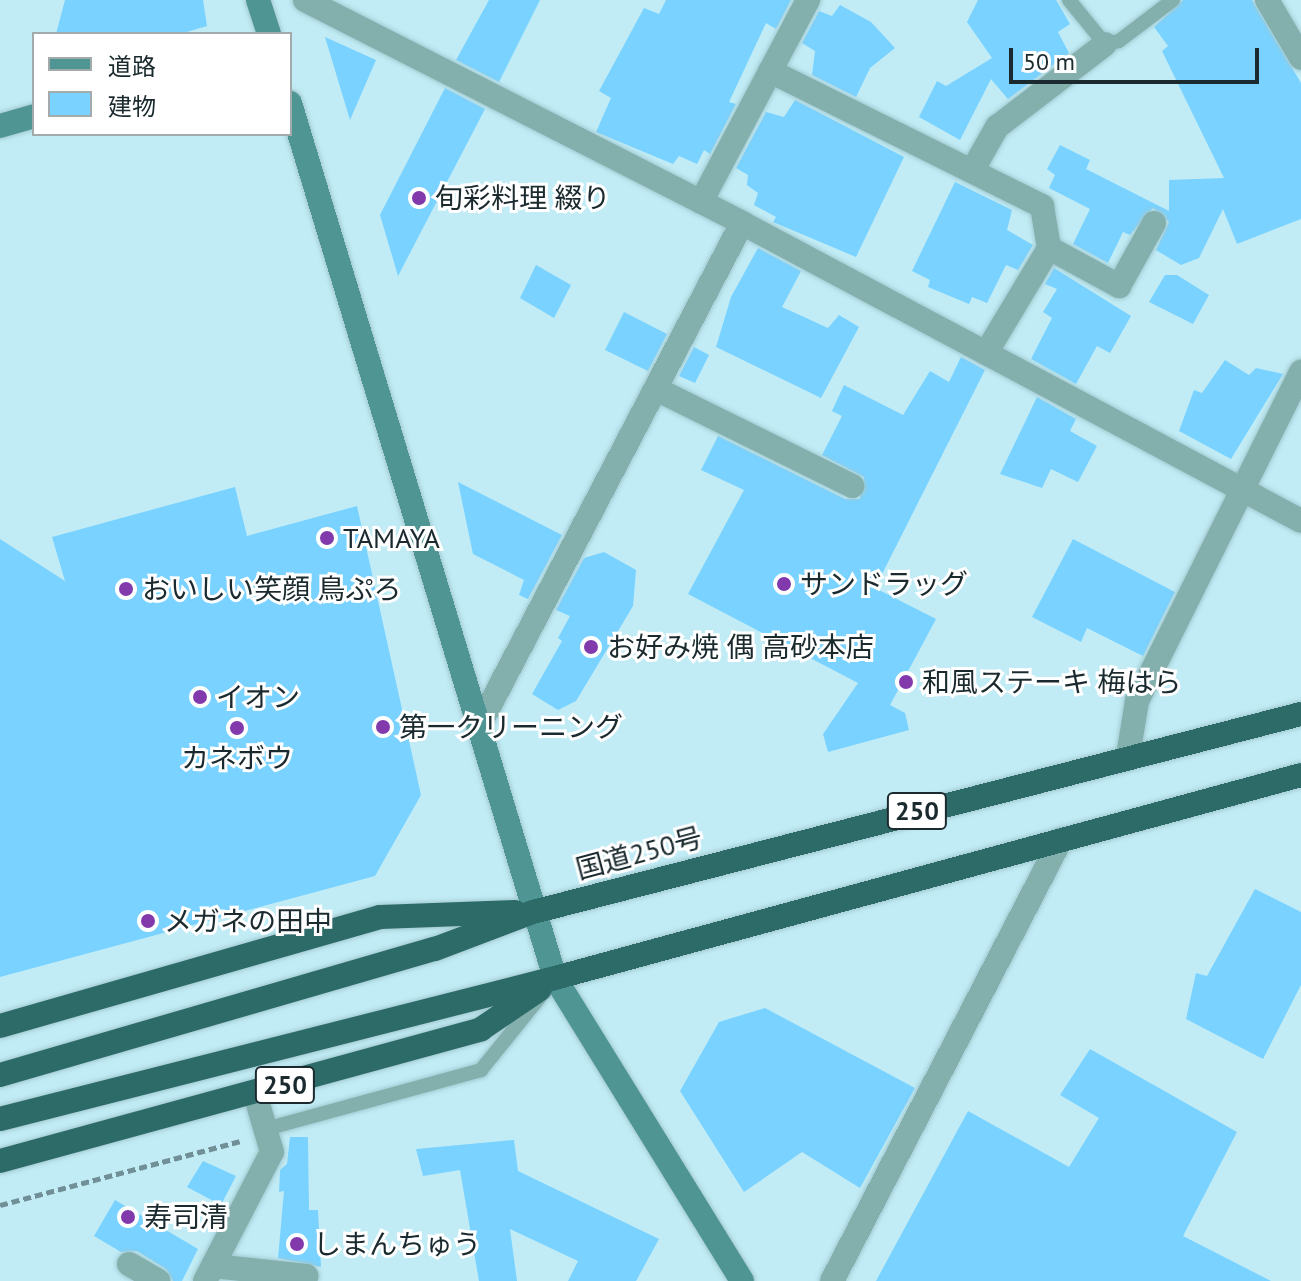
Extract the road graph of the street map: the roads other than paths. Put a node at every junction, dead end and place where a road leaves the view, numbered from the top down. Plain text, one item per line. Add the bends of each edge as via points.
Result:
1 (258, 0) edge
2 (305, 0) edge
3 (808, 0) edge
4 (1069, 0) edge
5 (1173, 0) edge
6 (1267, 0) edge
7 (268, 32) edge
8 (1105, 44) junction
9 (1301, 58) edge
10 (770, 71) junction
11 (292, 110) edge
12 (32, 117) edge
13 (0, 126) edge
14 (972, 171) junction
15 (701, 202) junction
16 (742, 223) junction
17 (1154, 223) dead end
18 (1049, 248) junction
19 (986, 353) junction
20 (1301, 372) edge
21 (656, 389) junction
22 (852, 486) dead end
23 (1240, 489) junction
24 (1301, 521) edge
25 (1301, 714) edge
26 (478, 728) junction
27 (1128, 756) junction
28 (1301, 775) edge
29 (1061, 840) junction
30 (533, 912) junction
31 (555, 978) junction
32 (0, 1026) edge
33 (0, 1075) edge
34 (255, 1094) junction
35 (0, 1119) edge
36 (266, 1129) junction
37 (0, 1161) edge
38 (129, 1264) dead end
39 (209, 1274) edge
40 (306, 1276) dead end
41 (158, 1281) edge
42 (742, 1281) edge
43 (832, 1281) edge

1 - 7 street
2 - 15 street
3 - 10 street
4 - 8 lane
5 - 8 lane via 1119,41
6 - 9 street
8 - 14 street via 997,127
10 - 14 street
10 - 15 street
11 - 26 street
12 - 13 street
14 - 18 street via 1042,206
15 - 16 street
16 - 19 street
16 - 21 street
17 - 18 street via 1119,286
18 - 19 street
19 - 23 street
20 - 23 street
21 - 22 street
21 - 26 street
23 - 24 street
23 - 27 street via 1137,701
25 - 27 highway, 国道250号 / 250
26 - 30 street
27 - 30 highway, 国道250号 / 250
28 - 29 highway, 250
29 - 31 highway, 250
29 - 43 street
30 - 31 street
30 - 32 highway, 250 via 380,917
30 - 33 highway, 国道250号 / 250 via 435,949
31 - 34 highway, 250 via 481,1029
31 - 35 highway, 250
31 - 36 lane via 481,1070
31 - 42 street
34 - 36 street
34 - 37 highway, 250
36 - 39 street via 272,1152
38 - 41 street
39 - 40 street

